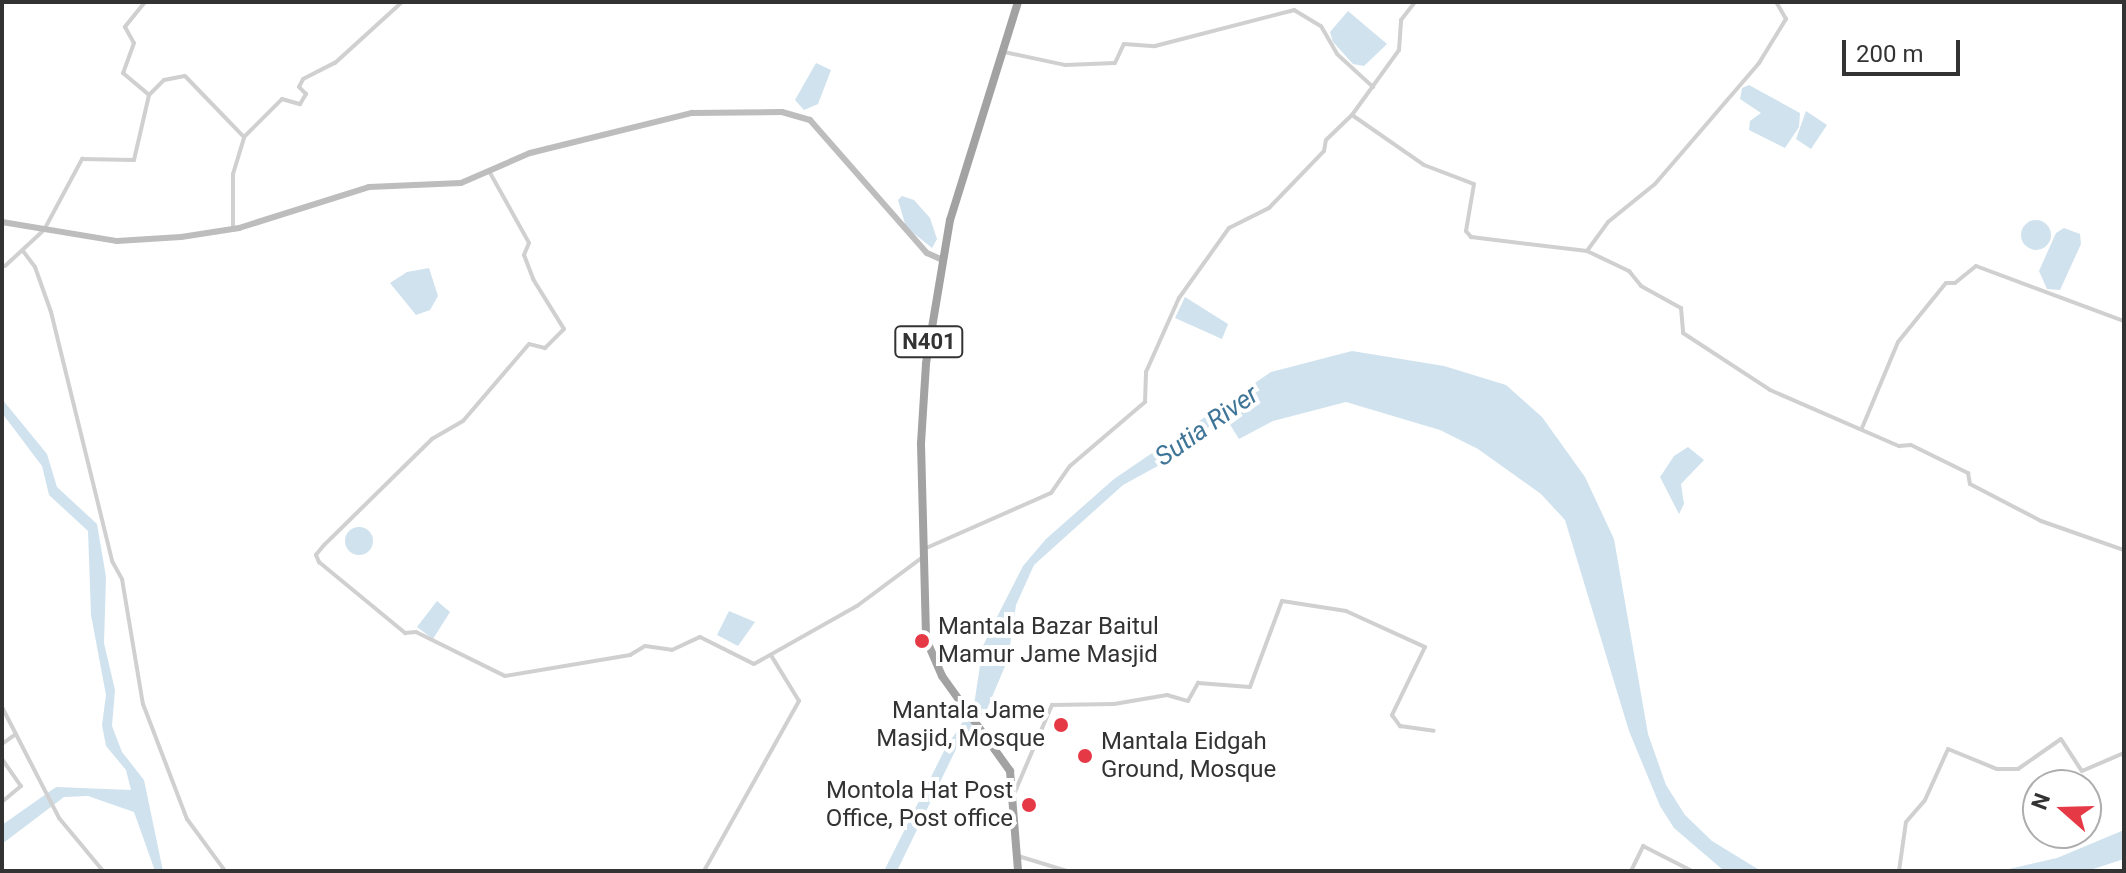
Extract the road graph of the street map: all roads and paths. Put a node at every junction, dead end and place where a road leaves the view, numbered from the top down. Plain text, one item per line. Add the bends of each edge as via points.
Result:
1 (145, 2) edge
2 (402, 2) edge
3 (1018, 2) edge
4 (1415, 2) edge
5 (1776, 2) edge
6 (1004, 52) junction
7 (1373, 87) junction
8 (149, 95) junction
9 (1352, 115) junction
10 (244, 137) junction
11 (489, 171) junction
12 (2, 222) edge
13 (233, 229) junction
14 (44, 230) junction
15 (23, 251) junction
16 (1587, 251) junction
17 (943, 260) junction
18 (5, 266) dead end
19 (2124, 321) edge
20 (1862, 428) junction
21 (2124, 550) edge
22 (924, 553) junction
23 (772, 657) junction
24 (2, 707) edge
25 (1434, 731) dead end
26 (16, 734) junction
27 (2, 744) edge
28 (2124, 753) edge
29 (2, 759) edge
30 (1014, 794) junction
31 (2, 802) edge
32 (1018, 856) junction
33 (103, 871) edge
34 (225, 871) edge
35 (704, 871) edge
36 (1018, 871) edge
37 (1067, 871) edge
38 (1631, 871) edge
39 (1692, 871) edge
40 (1899, 871) edge

1 - 8 street via 125,27 134,43 123,73
2 - 10 street via 335,63 303,79 299,87 306,94 300,104 282,99
3 - 6 highway, N401
4 - 7 street via 1401,20 1399,50
5 - 16 street via 1786,19 1759,63 1655,184 1608,222
6 - 7 street via 1065,65 1115,63 1124,44 1155,46 1294,10 1321,26 1337,54
6 - 17 highway, N401 via 961,179
7 - 9 street
8 - 10 street via 164,80 185,76
8 - 14 street via 134,160 82,159
9 - 16 street via 1424,165 1474,184 1466,231 1471,237
9 - 22 street via 1269,208 1229,228 1179,298 1146,372 1145,402 1070,466 1051,493
10 - 13 street via 233,174
11 - 13 main road via 461,183 369,187
11 - 17 main road via 530,153 692,113 793,113 810,120 927,253
11 - 23 street via 529,243 524,255 533,279 564,329 545,348 529,344 463,421 432,439 324,545 317,559 396,628 416,632 505,676 630,655 645,646 672,650 700,637 754,664
12 - 14 main road
13 - 14 main road via 117,241
14 - 15 street
15 - 18 street
15 - 34 street via 35,267 51,312 113,567 122,579 143,704 187,819
16 - 20 street via 1629,271 1641,286 1681,308 1683,333 1770,390
17 - 22 highway, N401 via 922,407
19 - 20 street via 1976,266 1955,283 1946,283 1898,342
20 - 21 street via 1968,473 1970,484 2041,521
22 - 23 street via 857,606
22 - 30 highway, N401 via 926,639 949,687 1010,771
23 - 35 street via 799,701
24 - 26 street
25 - 30 street via 1400,726 1392,715 1425,647 1346,611 1282,601 1250,687 1198,683 1188,701 1167,695 1114,704 1052,705
26 - 27 street
26 - 33 street via 59,818
28 - 40 street via 2082,771 2061,739 2018,769 1997,769 1948,749 1925,800 1906,822
29 - 31 street via 21,786
30 - 32 highway, N401
32 - 36 highway, N401
32 - 37 street
38 - 39 street via 1643,846

